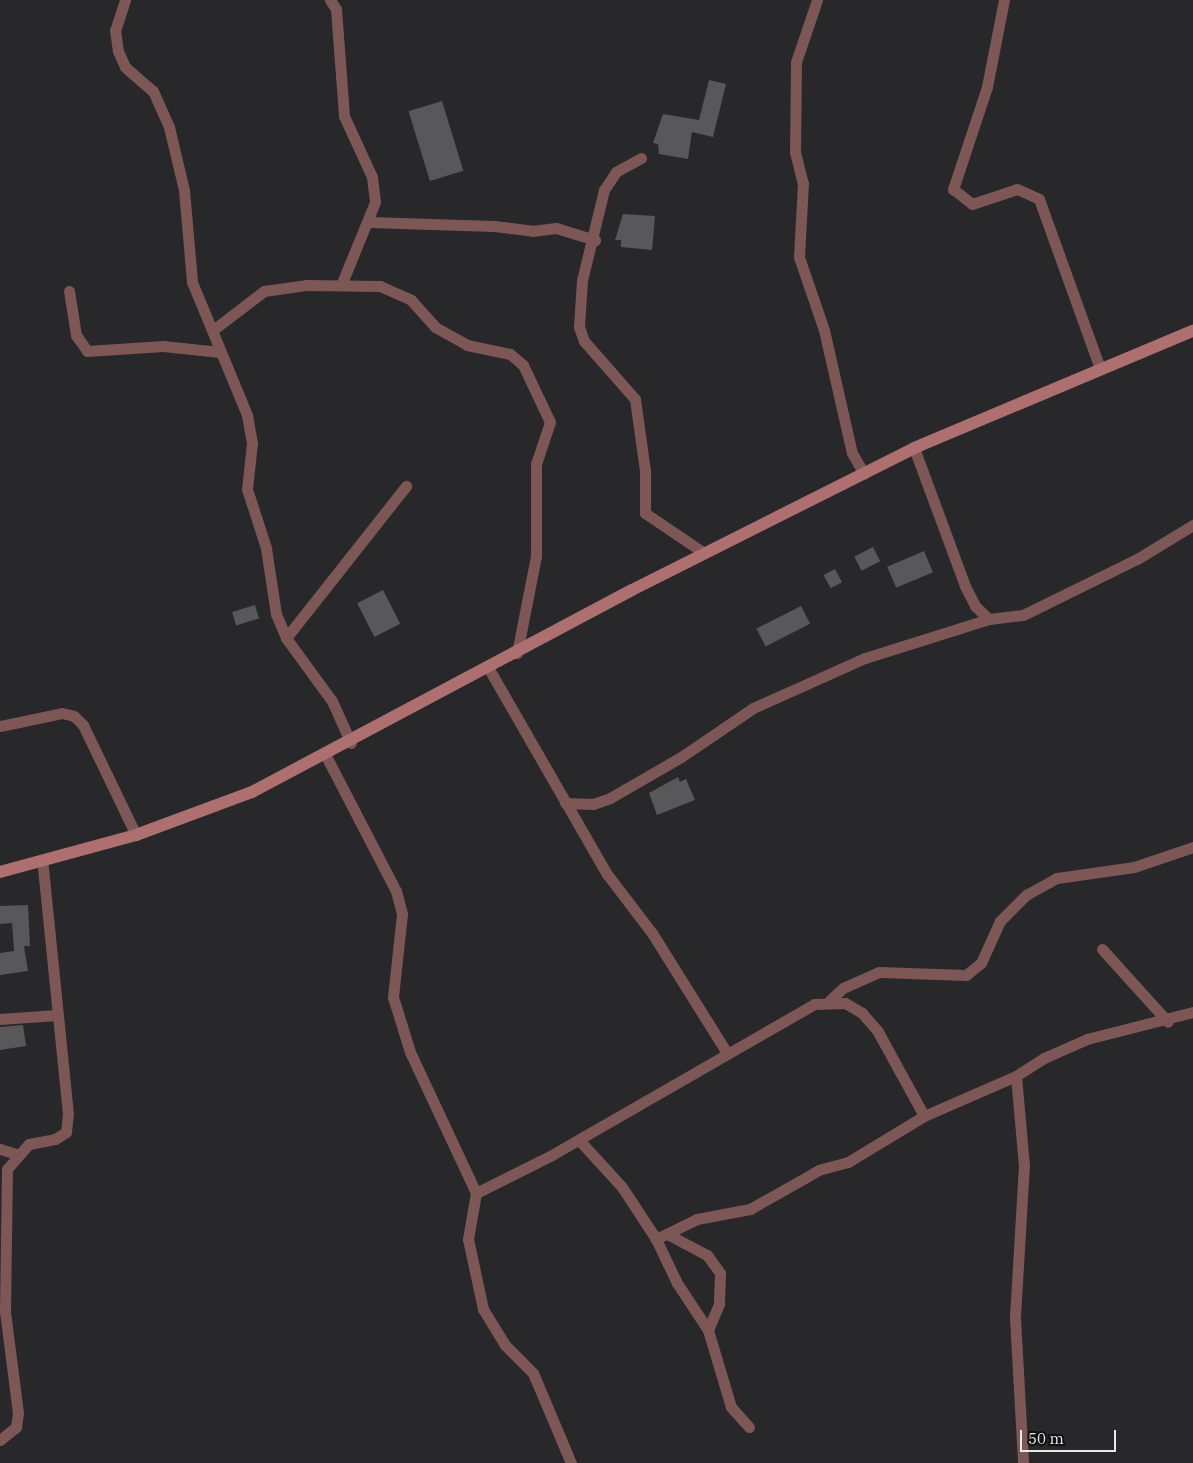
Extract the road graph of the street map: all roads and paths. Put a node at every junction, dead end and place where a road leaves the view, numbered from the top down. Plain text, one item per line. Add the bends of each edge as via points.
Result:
1 (125, 0) edge
2 (817, 0) edge
3 (1004, 0) edge
4 (336, 3) edge
5 (641, 158) dead end
6 (370, 222) junction
7 (576, 237) junction
8 (595, 240) junction
9 (589, 255) junction
10 (342, 284) junction
11 (69, 291) dead end
12 (214, 330) junction
13 (1193, 331) edge
14 (220, 352) junction
15 (1100, 368) junction
16 (914, 448) junction
17 (864, 474) junction
18 (406, 486) dead end
19 (1193, 525) edge
20 (704, 553) junction
21 (989, 619) junction
22 (286, 638) junction
23 (517, 653) junction
24 (489, 669) junction
25 (0, 726) edge
26 (351, 742) junction
27 (326, 756) junction
28 (565, 803) junction
29 (136, 835) junction
30 (1193, 847) edge
31 (42, 860) junction
32 (0, 872) edge
33 (1102, 949) dead end
34 (830, 1000) junction
35 (1193, 1012) edge
36 (57, 1015) junction
37 (0, 1019) edge
38 (1168, 1022) junction
39 (727, 1053) junction
40 (1016, 1076) junction
41 (924, 1116) junction
42 (578, 1140) junction
43 (0, 1149) edge
44 (16, 1154) junction
45 (476, 1193) junction
46 (669, 1235) junction
47 (656, 1239) junction
48 (708, 1330) junction
49 (749, 1427) dead end
50 (0, 1440) edge
51 (568, 1461) edge
52 (1023, 1463) edge

1 - 12 street via 115,30 118,50 122,63 153,91 165,112 184,190 189,268
2 - 17 street via 796,62 795,152 803,183 799,257 824,330 852,453
3 - 15 street via 987,87 953,189 972,204 1017,188 1039,199
4 - 6 street via 344,116 372,177 375,202
5 - 8 street via 608,180
6 - 7 street via 532,232 556,228
6 - 10 street
7 - 8 street
7 - 9 street
8 - 9 street
9 - 20 street via 582,280 579,327 584,341 635,400 645,471 645,513
10 - 12 street via 264,291
10 - 23 street via 397,291 434,327 466,345 510,354 523,365 547,409 550,422 536,464 536,556
11 - 14 street via 76,335 88,351 164,346
12 - 14 street
13 - 15 street
14 - 22 street via 246,415 252,443 247,490 266,548 276,614
15 - 16 street
16 - 17 street
16 - 21 street via 965,586 975,606
17 - 20 street
18 - 22 street
19 - 21 street via 1047,604 1023,615
20 - 23 street
21 - 28 street via 865,658 753,708 681,758 610,798 593,804
22 - 26 street via 323,687
23 - 24 street
24 - 26 street
24 - 28 street
25 - 29 street via 62,713 74,716 83,725
26 - 27 street
27 - 29 street via 252,792
27 - 45 street via 396,890 402,914 393,997 410,1052
28 - 39 street
29 - 31 street
30 - 34 street via 1134,867 1057,878 1034,890 1000,921 981,962 966,975 879,972 843,988
31 - 32 street
31 - 36 street
33 - 38 street
34 - 39 street via 777,1022
34 - 41 street via 862,1013 877,1030
35 - 38 street
36 - 37 street
36 - 44 street via 68,1114 66,1132
38 - 40 street via 1087,1039 1044,1058
39 - 42 street
40 - 41 street
40 - 52 street via 1024,1166 1015,1318
41 - 46 street via 848,1162 819,1170 750,1208 697,1219
42 - 45 street
42 - 47 street via 622,1187
43 - 44 street
44 - 50 street via 7,1169 5,1311 18,1413 16,1427
45 - 51 street via 468,1239 483,1309 505,1345 533,1373
46 - 47 street
46 - 48 street via 707,1256 720,1273 717,1312
47 - 48 street via 677,1282
48 - 49 street via 731,1407

